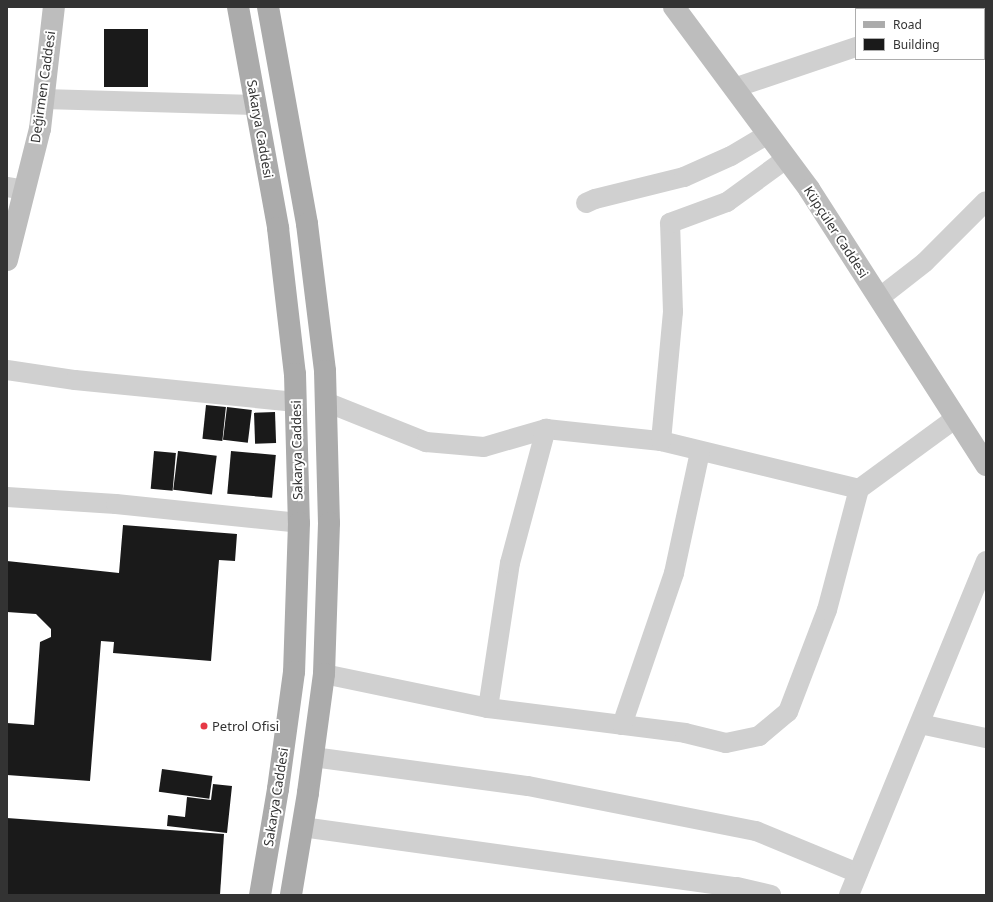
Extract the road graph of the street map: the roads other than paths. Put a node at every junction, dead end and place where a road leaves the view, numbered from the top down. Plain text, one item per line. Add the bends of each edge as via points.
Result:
1 (54, 7) edge
2 (238, 7) edge
3 (268, 7) edge
4 (674, 7) edge
5 (855, 47) edge
6 (734, 88) junction
7 (43, 99) junction
8 (255, 105) junction
9 (768, 134) junction
10 (786, 159) junction
11 (16, 188) edge
12 (986, 201) edge
13 (586, 203) dead end
14 (7, 260) edge
15 (879, 298) junction
16 (7, 370) edge
17 (296, 402) junction
18 (326, 402) junction
19 (956, 418) junction
20 (546, 430) junction
21 (661, 441) junction
22 (700, 452) junction
23 (984, 456) edge
24 (859, 488) junction
25 (7, 497) edge
26 (299, 523) junction
27 (986, 561) edge
28 (324, 674) junction
29 (488, 708) junction
30 (622, 724) junction
31 (920, 724) junction
32 (986, 738) edge
33 (313, 757) junction
34 (302, 827) junction
35 (858, 872) junction
36 (295, 894) edge
37 (260, 895) edge
38 (771, 895) edge
39 (849, 895) edge

1 - 7 street, Değirmen Caddesi
2 - 8 main road, Sakarya Caddesi
3 - 18 main road via 308,224 325,371
4 - 6 street, Küpçüler Caddesi
5 - 6 street
6 - 9 street, Küpçüler Caddesi
7 - 8 street
7 - 11 street, Değirmen Caddesi via 40,129
8 - 17 main road, Sakarya Caddesi via 278,228
9 - 10 street, Küpçüler Caddesi
9 - 13 street via 731,156 684,177
10 - 15 street, Küpçüler Caddesi via 809,189
10 - 21 street via 726,202 670,223 673,312
11 - 14 street, Değirmen Caddesi
12 - 15 street via 925,262
15 - 19 street, Küpçüler Caddesi
16 - 17 street via 75,380
17 - 26 main road, Sakarya Caddesi
18 - 20 street via 426,442 484,447
18 - 28 main road via 329,523
19 - 23 street, Küpçüler Caddesi
19 - 24 street
20 - 21 street
20 - 29 street via 510,563
21 - 22 street
22 - 24 street
22 - 30 street via 674,572
24 - 30 street via 828,610 788,712 759,736 726,743 685,732
25 - 26 street via 116,504
26 - 37 main road, Sakarya Caddesi via 294,672
27 - 31 street
28 - 29 street
28 - 33 main road
29 - 30 street
31 - 32 street
31 - 35 street
33 - 34 main road
33 - 35 street via 528,786 756,831
34 - 36 main road
34 - 38 street via 737,887
35 - 39 street

